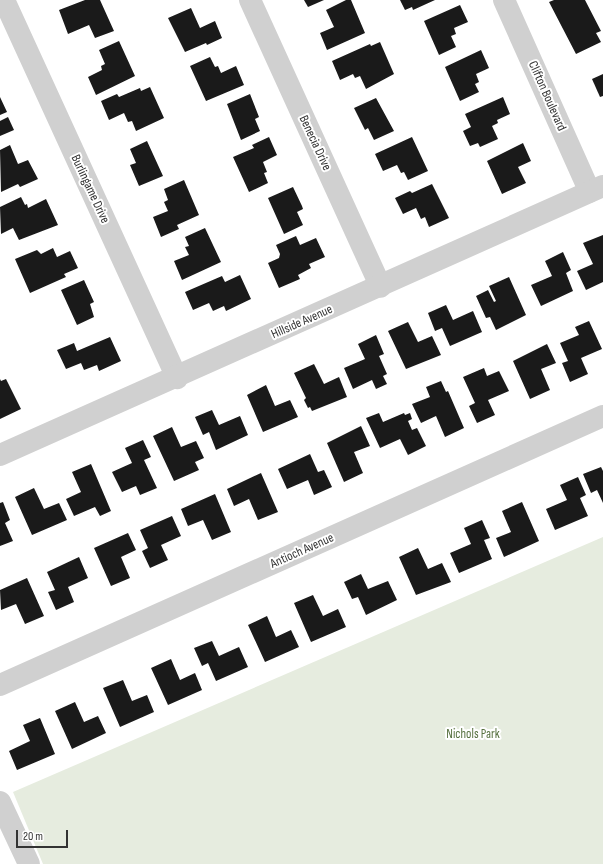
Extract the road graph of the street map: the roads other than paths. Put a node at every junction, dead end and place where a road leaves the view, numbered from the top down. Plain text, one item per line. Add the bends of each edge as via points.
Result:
1 (4, 0) edge
2 (250, 0) edge
3 (504, 0) edge
4 (597, 189) edge
5 (381, 287) junction
6 (177, 378) junction
7 (603, 416) edge
8 (0, 455) edge
9 (0, 685) edge
10 (0, 802) edge
11 (28, 864) edge

1 - 6 street, Burlingame Drive
2 - 5 street, Benecia Drive
3 - 4 street, Clifton Boulevard
4 - 5 street, Hillside Avenue
5 - 6 street, Hillside Avenue
6 - 8 street, Hillside Avenue
7 - 9 street, Antioch Avenue
10 - 11 street

